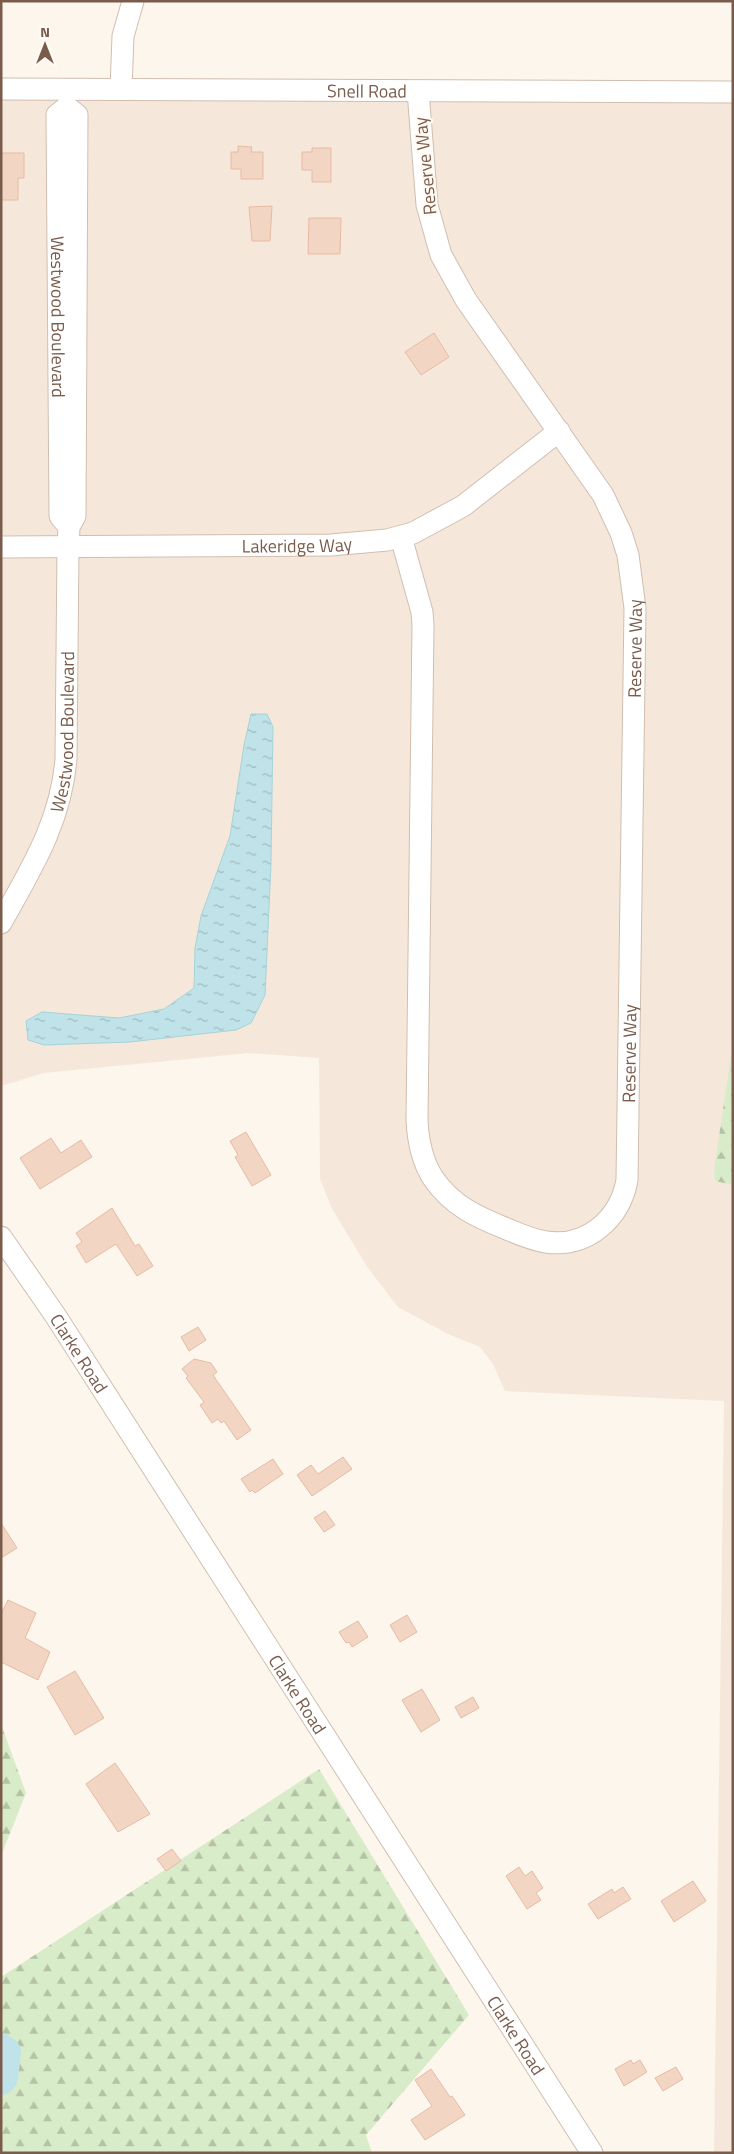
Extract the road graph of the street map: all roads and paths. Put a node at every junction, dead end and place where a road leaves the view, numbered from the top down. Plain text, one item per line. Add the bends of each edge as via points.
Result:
1 (133, 1) edge
2 (1, 89) edge
3 (121, 90) junction
4 (418, 91) junction
5 (733, 92) edge
6 (67, 98) junction
7 (559, 431) junction
8 (68, 537) junction
9 (401, 537) junction
10 (1, 547) edge
11 (1, 923) edge
12 (1, 1237) edge
13 (592, 2153) edge

1 - 3 street via 123,36
2 - 6 street, Snell Road
3 - 4 street, Snell Road
3 - 6 street, Snell Road
4 - 5 street, Snell Road
4 - 7 street, Reserve Way via 427,205 441,255 457,287
6 - 8 street, Westwood Boulevard via 77,115 75,516
7 - 9 street, Lakeridge Way via 463,506
7 - 9 street, Reserve Way via 593,478 621,533 632,571 636,608 627,1180 623,1197 611,1218 593,1233 574,1241 551,1243 538,1240 474,1216 442,1190 421,1153 417,1120 423,624
8 - 9 street, Lakeridge Way via 331,545
8 - 10 street, Lakeridge Way
8 - 11 street, Westwood Boulevard via 66,759 62,790 46,840
12 - 13 street, Clarke Road via 74,1344

